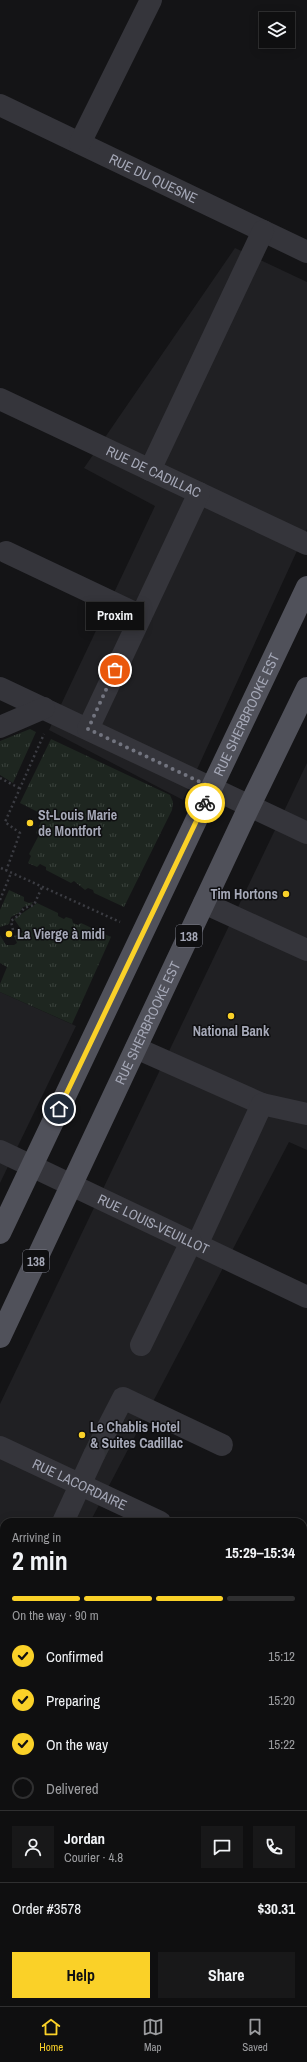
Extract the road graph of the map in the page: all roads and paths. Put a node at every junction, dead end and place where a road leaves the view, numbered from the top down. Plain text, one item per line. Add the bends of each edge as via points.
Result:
1 (150, 0) edge
2 (0, 106) edge
3 (80, 144) junction
4 (263, 231) junction
5 (307, 252) edge
6 (0, 399) edge
7 (150, 470) junction
8 (199, 493) junction
9 (307, 544) edge
10 (6, 552) dead end
11 (307, 587) edge
12 (141, 616) junction
13 (0, 688) edge
14 (307, 688) edge
15 (44, 708) junction
16 (0, 728) edge
17 (88, 729) junction
18 (45, 732) dead end
19 (0, 778) edge
20 (19, 788) junction
21 (213, 788) junction
22 (250, 805) junction
23 (307, 833) edge
24 (1, 868) edge
25 (6, 871) junction
26 (11, 873) junction
27 (42, 887) junction
28 (0, 900) edge
29 (204, 903) junction
30 (120, 922) dead end
31 (13, 930) dead end
32 (307, 950) edge
33 (136, 1048) junction
34 (262, 1104) junction
35 (307, 1114) edge
36 (0, 1151) edge
37 (32, 1166) junction
38 (72, 1185) junction
39 (0, 1233) edge
40 (194, 1243) junction
41 (307, 1297) edge
42 (0, 1337) edge
43 (141, 1345) dead end
44 (106, 1431) tunnel mouth
45 (222, 1445) dead end
46 (0, 1447) edge
47 (94, 1456) tunnel mouth
48 (81, 1484) junction
49 (65, 1518) edge
50 (152, 1518) edge

1 - 3 street
2 - 3 street, RUE DU QUESNE
3 - 4 street, RUE DU QUESNE
4 - 5 street, RUE DU QUESNE
4 - 7 street
6 - 7 street, RUE DE CADILLAC
7 - 8 street, RUE DE CADILLAC
8 - 9 street, RUE DE CADILLAC
8 - 12 street
10 - 12 street
11 - 21 main road, RUE SHERBROOKE EST
12 - 17 street
13 - 15 street
14 - 22 main road, RUE SHERBROOKE EST / 138
15 - 16 street
15 - 17 street
17 - 21 street
18 - 20 path
19 - 20 path
20 - 25 path via 4,824 20,834
21 - 22 street
21 - 37 main road, RUE SHERBROOKE EST
22 - 23 street
22 - 29 main road, RUE SHERBROOKE EST / 138
24 - 25 path
25 - 26 path
26 - 27 path
26 - 28 path
27 - 30 path
27 - 31 path via 34,905 24,908 19,916 11,921
29 - 32 street
29 - 33 main road, RUE SHERBROOKE EST / 138
33 - 34 street
33 - 38 main road, RUE SHERBROOKE EST / 138
34 - 35 street
34 - 40 street
36 - 37 street, RUE LOUIS-VEUILLOT
37 - 38 street, RUE LOUIS-VEUILLOT
37 - 39 main road, RUE SHERBROOKE EST
38 - 40 street, RUE LOUIS-VEUILLOT
38 - 42 main road, RUE SHERBROOKE EST / 138
40 - 41 street, RUE LOUIS-VEUILLOT
40 - 43 street
44 - 45 street via 123,1398
46 - 48 street, RUE LACORDAIRE
47 - 48 street
48 - 49 street
48 - 50 street, RUE LACORDAIRE

